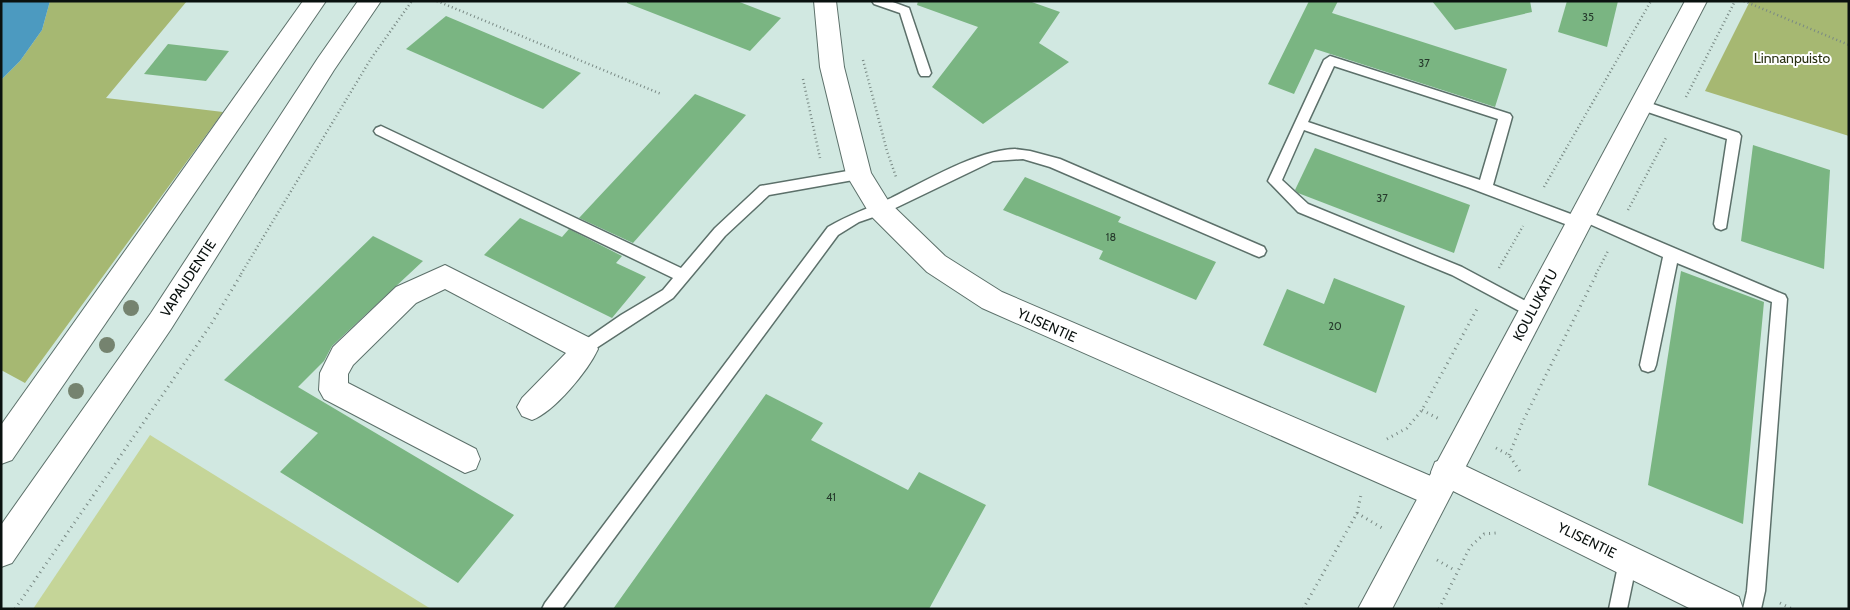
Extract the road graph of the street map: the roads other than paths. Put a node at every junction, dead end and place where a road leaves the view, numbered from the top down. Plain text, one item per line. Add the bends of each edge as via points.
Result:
1 (315, 1) edge
2 (370, 1) edge
3 (825, 1) edge
4 (878, 1) edge
5 (1696, 1) edge
6 (925, 73) dead end
7 (1641, 104) junction
8 (1736, 122) dead end
9 (1300, 124) junction
10 (381, 131) dead end
11 (1734, 136) junction
12 (859, 174) junction
13 (1485, 188) junction
14 (880, 208) junction
15 (1580, 219) junction
16 (1721, 224) dead end
17 (1259, 251) dead end
18 (1671, 254) junction
19 (683, 276) junction
20 (1532, 311) junction
21 (584, 349) junction
22 (1648, 365) dead end
23 (532, 407) dead end
24 (1, 450) edge
25 (465, 459) dead end
26 (1440, 482) junction
27 (1, 552) edge
28 (1628, 561) junction
29 (551, 609) edge
30 (1374, 609) edge
31 (1618, 609) edge
32 (1727, 609) edge
33 (1752, 609) edge

1 - 24 street
2 - 27 street, VAPAUDENTIE via 161,321
3 - 12 street, YLISENTIE via 832,67
4 - 6 lane via 906,11
5 - 7 street, KOULUKATU
7 - 11 lane
7 - 15 street, KOULUKATU
8 - 11 lane
9 - 13 lane
9 - 13 lane via 1330,60 1505,117
9 - 20 lane via 1275,181 1303,208 1457,271
10 - 19 lane
11 - 16 lane
12 - 14 street, YLISENTIE
12 - 19 lane via 765,190 720,232
13 - 15 lane
14 - 17 lane via 990,157 1008,153 1029,154
14 - 26 street, YLISENTIE via 936,264 992,300 1374,467
14 - 29 lane via 833,231
15 - 18 lane
15 - 20 street, KOULUKATU
18 - 22 lane
18 - 33 lane via 1780,299 1757,582
19 - 21 lane via 668,294
20 - 26 street, KOULUKATU
21 - 23 street via 578,360
21 - 25 street via 445,276 406,295 343,356 334,373 334,390
26 - 28 street, YLISENTIE via 1514,505
26 - 30 street, KOULUKATU
28 - 31 lane
28 - 32 street, YLISENTIE

